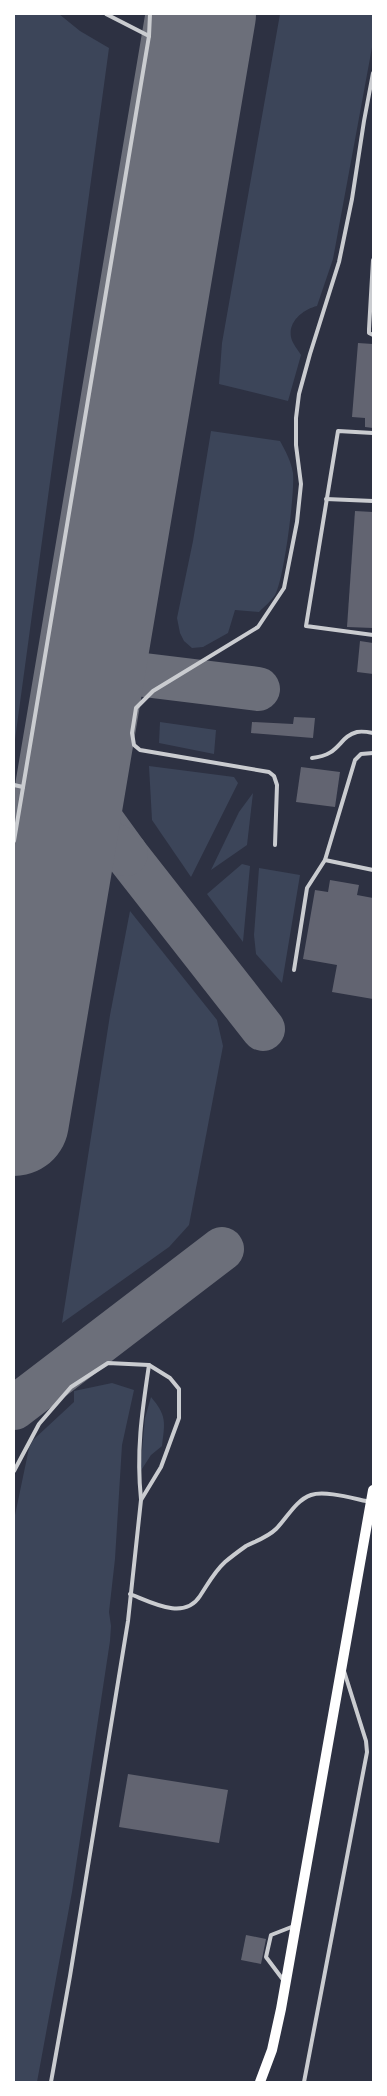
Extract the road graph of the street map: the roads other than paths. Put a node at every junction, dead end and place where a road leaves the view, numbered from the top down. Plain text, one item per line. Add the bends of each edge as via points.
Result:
1 (106, 14) edge
2 (150, 14) edge
3 (149, 36) junction
4 (373, 73) edge
5 (373, 260) edge
6 (373, 335) edge
7 (373, 433) edge
8 (326, 499) junction
9 (373, 501) edge
10 (373, 635) edge
11 (373, 733) edge
12 (373, 753) edge
13 (312, 758) dead end
14 (14, 785) edge
15 (23, 787) junction
16 (14, 840) edge
17 (275, 845) dead end
18 (325, 860) junction
19 (373, 870) edge
20 (294, 970) dead end
21 (150, 1365) junction
22 (14, 1471) edge
23 (373, 1490) edge
24 (141, 1500) junction
25 (371, 1502) junction
26 (130, 1594) junction
27 (343, 1666) junction
28 (296, 1925) junction
29 (286, 1983) junction
30 (51, 2082) edge
31 (260, 2082) edge
32 (304, 2082) edge

1 - 3 lane
2 - 3 lane
3 - 15 lane
4 - 17 lane via 339,262 299,394 296,445 301,484 284,588 258,626 147,697 136,708 132,734 134,745 140,750 269,772 277,784
5 - 6 lane via 369,333
7 - 8 lane via 338,431
8 - 9 lane
8 - 10 lane via 306,626
11 - 13 lane via 358,732 330,754
12 - 18 lane via 361,754 355,760
14 - 15 lane
15 - 16 lane
18 - 19 lane
18 - 20 lane via 307,888
21 - 22 lane via 108,1363 71,1387 39,1424
21 - 24 lane via 139,1432
21 - 24 lane via 170,1378 178,1389 179,1418 161,1467
23 - 25 main road
24 - 26 lane
25 - 26 lane via 324,1493 302,1499 273,1532 224,1562 198,1598 186,1607 160,1606
25 - 27 main road
26 - 30 lane via 119,1678
27 - 28 main road
27 - 32 lane via 367,1752
28 - 29 main road
28 - 29 lane via 271,1935 266,1957
29 - 31 main road via 272,2050

